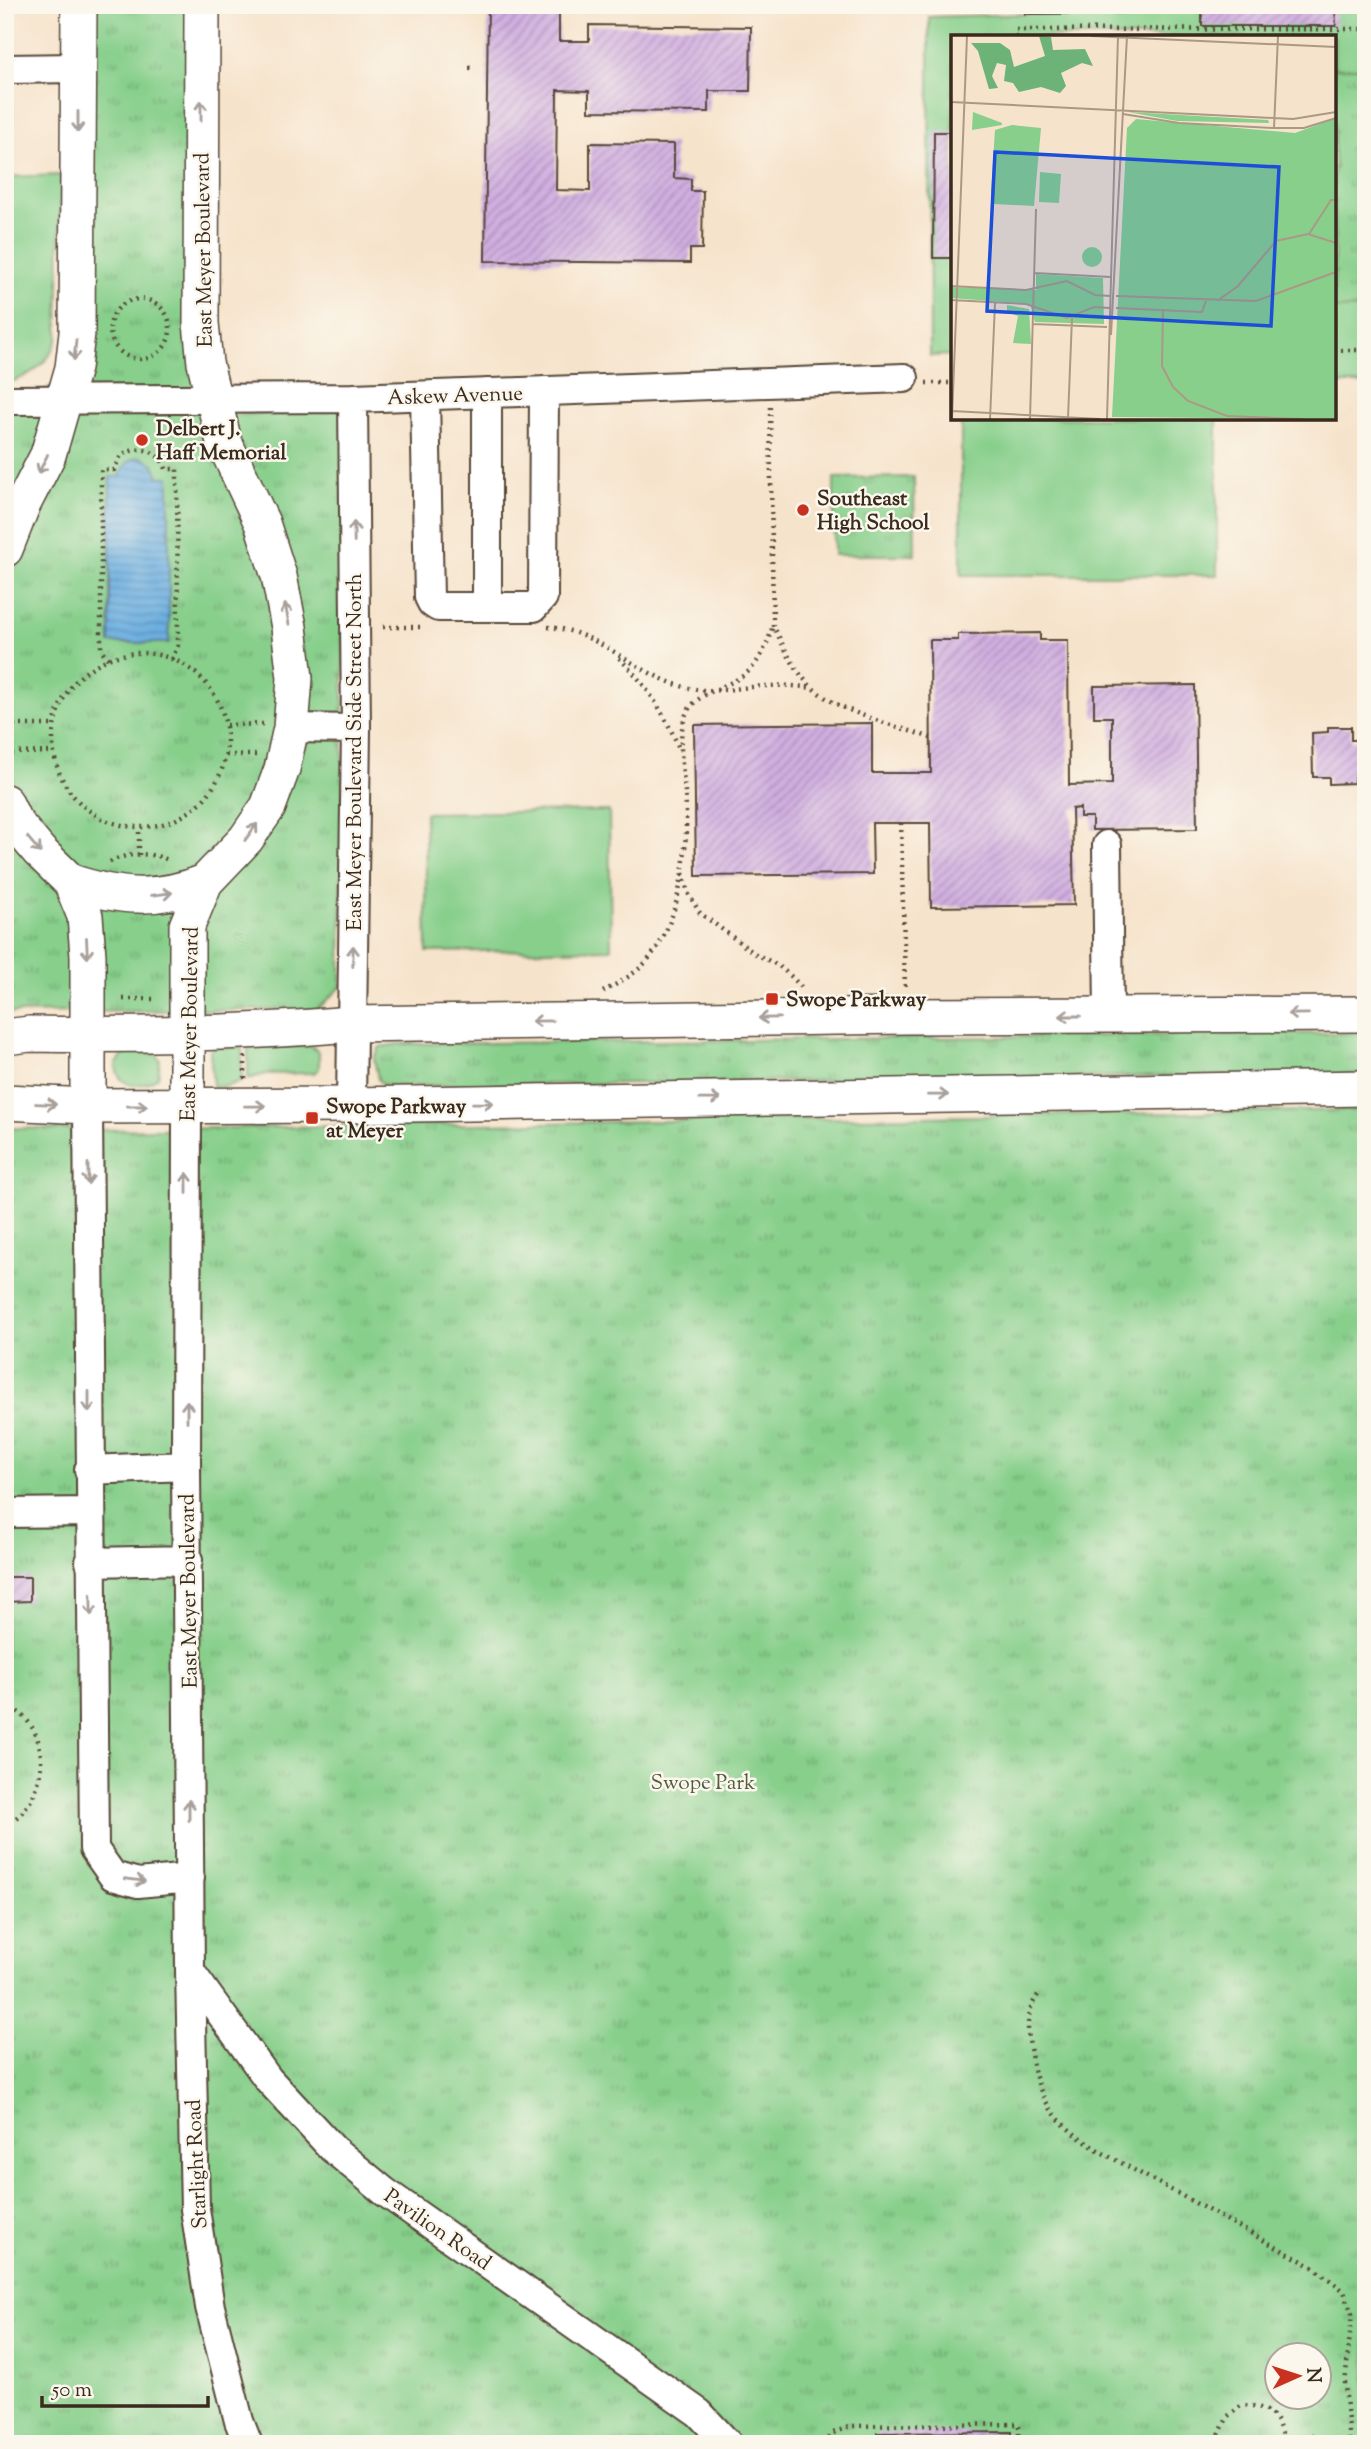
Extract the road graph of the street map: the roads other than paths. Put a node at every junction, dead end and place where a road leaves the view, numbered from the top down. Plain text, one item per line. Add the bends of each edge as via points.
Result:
1 (79, 5) edge
2 (202, 5) edge
3 (78, 68) junction
4 (5, 69) edge
5 (911, 381) road end
6 (544, 391) junction
7 (487, 393) junction
8 (425, 396) junction
9 (353, 398) junction
10 (64, 399) junction
11 (212, 399) junction
12 (5, 400) edge
13 (5, 549) edge
14 (487, 607) junction
15 (282, 726) junction
16 (356, 729) junction
17 (5, 802) edge
18 (1107, 845) dead end
19 (72, 882) junction
20 (205, 882) junction
21 (1366, 1014) edge
22 (1109, 1016) junction
23 (352, 1024) junction
24 (87, 1035) junction
25 (186, 1035) junction
26 (5, 1037) edge
27 (1359, 1089) edge
28 (5, 1102) edge
29 (351, 1105) junction
30 (88, 1106) junction
31 (187, 1106) junction
32 (186, 1466) junction
33 (89, 1469) junction
34 (90, 1512) junction
35 (5, 1513) edge
36 (188, 1559) junction
37 (90, 1562) junction
38 (190, 1878) junction
39 (190, 1971) junction
40 (248, 2444) edge
41 (728, 2444) edge

1 - 3 main road
11 -> 2 main road, East Meyer Boulevard via 201,323
3 - 4 street
3 -> 10 main road via 77,332
5 - 6 street, Askew Avenue
6 - 7 street, Askew Avenue
6 - 14 street via 543,597 534,607
7 - 8 street, Askew Avenue
7 - 14 street
8 - 9 street, Askew Avenue
8 - 14 street via 429,597 438,607
9 - 11 street, Askew Avenue
16 -> 9 street, East Meyer Boulevard Side Street North
10 - 11 street, Askew Avenue
10 - 12 street, Askew Avenue
10 -> 13 main road via 48,455
15 -> 11 main road, East Meyer Boulevard via 295,678 279,576 262,523 224,442
15 - 16 street
20 -> 15 main road, East Meyer Boulevard via 246,839 268,807 282,769
23 -> 16 street, East Meyer Boulevard Side Street North
17 -> 19 main road via 39,851
18 - 22 street
19 -> 20 main road via 119,895 156,895
19 -> 24 main road via 85,916
20 - 25 main road, East Meyer Boulevard via 187,926
21 -> 22 main road
22 -> 23 main road
23 - 25 main road
23 - 29 street, East Meyer Boulevard Side Street North
24 - 25 main road
24 - 26 main road
24 - 30 main road
25 - 31 main road, East Meyer Boulevard
29 -> 27 main road
28 -> 30 main road
31 -> 29 main road
30 -> 31 main road
30 -> 33 street
32 -> 31 street, East Meyer Boulevard
32 - 33 street
32 - 36 street, East Meyer Boulevard
33 - 34 street
34 - 35 street
34 - 37 street
36 - 37 street
38 -> 36 street, East Meyer Boulevard
37 -> 38 street via 94,1849 113,1876 138,1882
38 - 39 street, Starlight Road
39 - 40 street, Starlight Road via 195,2209 210,2307
39 - 41 street, Pavilion Road via 268,2079 333,2149 385,2192 699,2413

